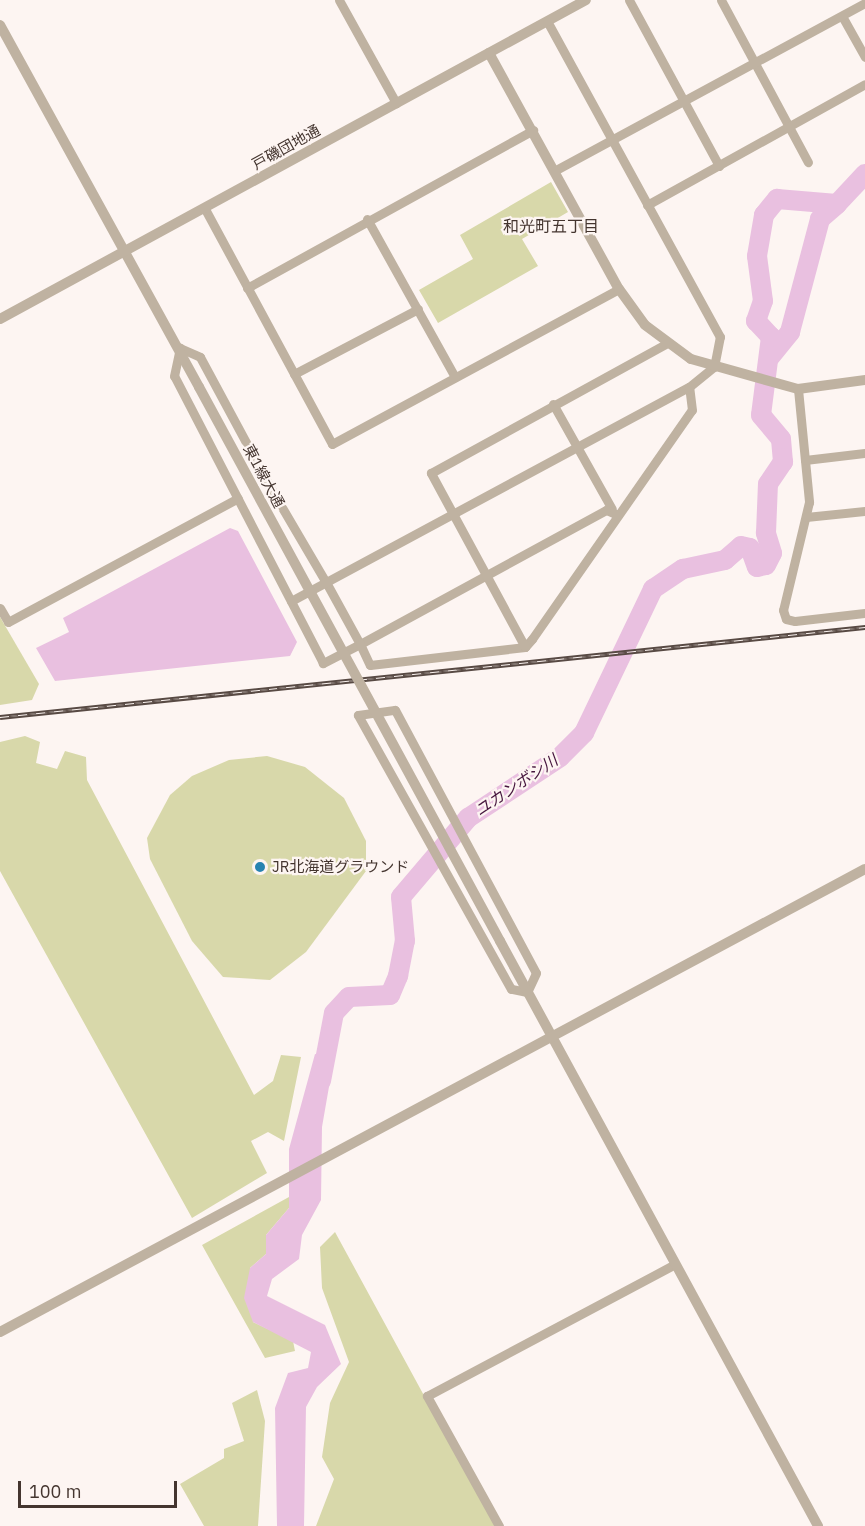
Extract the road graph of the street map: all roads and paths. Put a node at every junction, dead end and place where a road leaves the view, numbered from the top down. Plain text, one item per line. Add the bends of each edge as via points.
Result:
1 (339, 0) edge
2 (586, 0) edge
3 (629, 0) edge
4 (721, 0) edge
5 (865, 3) edge
6 (842, 16) junction
7 (547, 21) junction
8 (0, 25) edge
9 (489, 53) junction
10 (865, 57) edge
11 (755, 61) junction
12 (865, 84) edge
13 (683, 102) junction
14 (396, 103) junction
15 (790, 126) junction
16 (532, 130) junction
17 (611, 140) junction
18 (808, 162) dead end
19 (719, 166) junction
20 (555, 171) junction
21 (647, 205) junction
22 (205, 209) junction
23 (367, 219) junction
24 (124, 252) junction
25 (247, 288) junction
26 (619, 289) junction
27 (418, 309) junction
28 (0, 319) edge
29 (667, 343) junction
30 (180, 348) junction
31 (714, 367) junction
32 (294, 374) junction
33 (455, 377) junction
34 (865, 381) edge
35 (689, 387) junction
36 (798, 388) junction
37 (554, 404) junction
38 (578, 448) junction
39 (865, 453) edge
40 (804, 460) junction
41 (238, 498) junction
42 (865, 511) edge
43 (615, 512) junction
44 (453, 515) junction
45 (806, 517) junction
46 (485, 576) junction
47 (327, 584) junction
48 (291, 601) junction
49 (0, 608) edge
50 (865, 613) edge
51 (360, 644) junction
52 (525, 647) junction
53 (865, 870) edge
54 (527, 992) junction
55 (552, 1037) junction
56 (675, 1264) junction
57 (0, 1332) edge
58 (499, 1526) edge
59 (818, 1526) edge

1 - 14 street
2 - 7 street, 戸磯団地通
3 - 13 street
4 - 11 street
5 - 6 street
6 - 10 street
6 - 11 street
7 - 9 street, 戸磯団地通
7 - 17 street
8 - 24 street, 東1線大通
9 - 14 street, 戸磯団地通
9 - 16 street
11 - 13 street
11 - 15 street
12 - 15 street
13 - 17 street
13 - 19 street
14 - 22 street, 戸磯団地通
15 - 18 street
15 - 19 street
16 - 20 street
16 - 23 street
17 - 20 street
17 - 21 street
19 - 21 street
20 - 26 street
21 - 31 street via 720,337
22 - 24 street, 戸磯団地通
22 - 25 street
23 - 25 street
23 - 27 street
24 - 28 street, 戸磯団地通
24 - 30 street, 東1線大通
25 - 32 street
26 - 29 street
26 - 33 street
27 - 32 street
27 - 33 street
29 - 31 street
29 - 37 street
30 - 41 street via 174,376
30 - 47 street via 200,357
30 - 54 street, 東1線大通, bridge
31 - 35 street
31 - 36 street
32 - 33 street via 332,444
34 - 36 street
35 - 38 street
35 - 43 street via 692,410
36 - 40 street
37 - 38 street
37 - 44 street via 431,473
38 - 43 street
38 - 44 street
39 - 40 street
40 - 45 street
41 - 48 street
41 - 49 street via 8,622
42 - 45 street
43 - 46 street
43 - 52 street
44 - 46 street
44 - 47 street
45 - 50 street via 783,610 786,619
46 - 51 street
46 - 52 street
47 - 48 street
47 - 51 street
48 - 51 street via 323,663
51 - 52 street via 370,665
53 - 55 street
54 - 54 street via 536,973 395,710 358,715 510,989
54 - 55 street, 東1線大通
55 - 56 street, 東1線大通
55 - 57 street
56 - 58 street via 427,1396
56 - 59 street, 東1線大通

